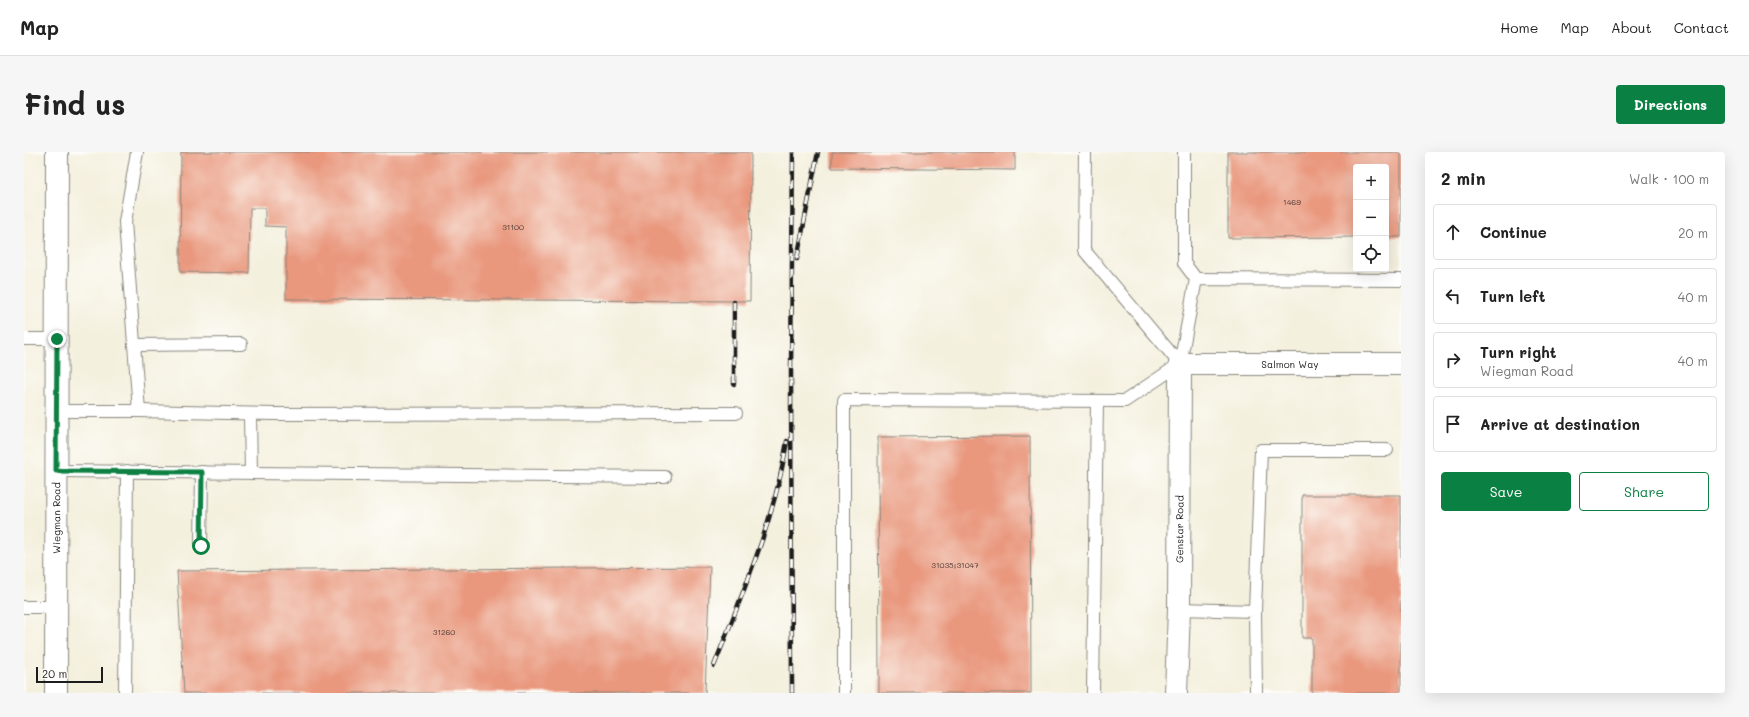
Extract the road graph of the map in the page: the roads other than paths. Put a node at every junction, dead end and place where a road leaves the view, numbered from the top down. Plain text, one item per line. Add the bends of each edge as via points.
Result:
1 (57, 152) edge
2 (137, 152) edge
3 (1085, 152) edge
4 (1184, 152) edge
5 (1196, 279) junction
6 (1401, 280) edge
7 (24, 339) edge
8 (57, 339) junction
9 (241, 344) dead end
10 (134, 345) junction
11 (1180, 364) junction
12 (1401, 364) edge
13 (1097, 401) junction
14 (140, 411) junction
15 (56, 412) junction
16 (736, 413) dead end
17 (250, 414) junction
18 (1387, 450) dead end
19 (56, 471) junction
20 (127, 471) junction
21 (202, 472) junction
22 (251, 473) junction
23 (665, 477) dead end
24 (201, 546) dead end
25 (24, 607) edge
26 (56, 607) junction
27 (1179, 609) junction
28 (1256, 611) junction
29 (56, 693) edge
30 (125, 693) edge
31 (844, 693) edge
32 (1093, 693) edge
33 (1176, 693) edge
34 (1256, 693) edge

1 - 8 street, Wiegman Road
2 - 10 lane via 125,222
3 - 11 lane via 1084,250
4 - 5 lane via 1184,264
5 - 6 lane
5 - 11 lane
7 - 8 lane
8 - 15 street, Wiegman Road
9 - 10 lane
10 - 14 lane
11 - 12 street, Salmon Way
11 - 13 lane via 1125,401
11 - 27 street, Genstar Road
13 - 31 lane via 844,400
13 - 32 lane
14 - 15 lane
14 - 17 lane
15 - 19 street, Wiegman Road
16 - 17 lane
17 - 22 lane
18 - 28 lane via 1261,450
19 - 20 lane
19 - 26 street, Wiegman Road
20 - 21 lane
20 - 30 lane
21 - 22 lane
21 - 24 lane
22 - 23 lane
25 - 26 lane
26 - 29 street, Wiegman Road
27 - 28 lane
27 - 33 street, Genstar Road
28 - 34 lane

